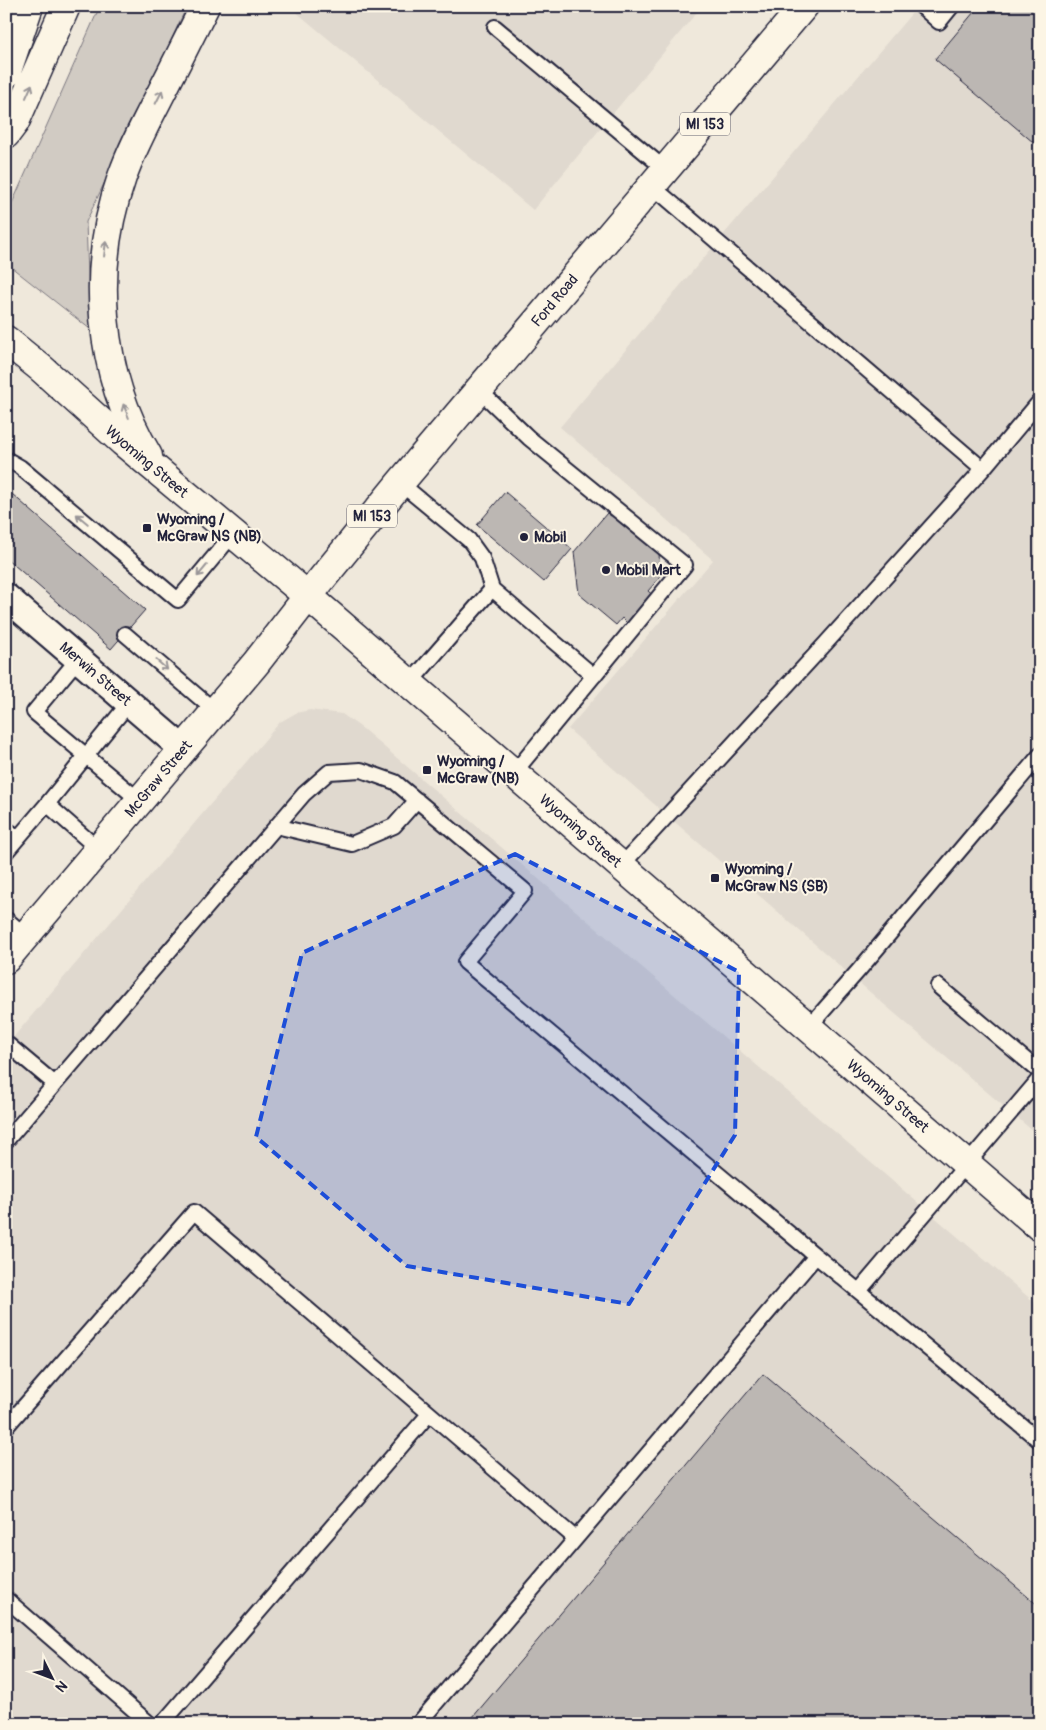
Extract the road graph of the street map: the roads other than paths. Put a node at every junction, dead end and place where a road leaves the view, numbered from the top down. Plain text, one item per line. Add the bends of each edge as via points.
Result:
1 (29, 6) edge
2 (66, 6) edge
3 (205, 6) edge
4 (804, 6) edge
5 (921, 6) edge
6 (952, 6) edge
7 (495, 28) dead end
8 (6, 74) edge
9 (6, 134) edge
10 (659, 178) junction
11 (6, 340) edge
12 (479, 390) junction
13 (1040, 401) edge
14 (6, 459) edge
15 (982, 469) junction
16 (157, 470) junction
17 (400, 482) junction
18 (233, 534) junction
19 (492, 589) junction
20 (308, 596) junction
21 (6, 597) edge
22 (125, 634) dead end
23 (78, 659) junction
24 (594, 676) junction
25 (409, 684) junction
26 (129, 703) junction
27 (215, 711) junction
28 (184, 749) junction
29 (1040, 755) edge
30 (86, 756) junction
31 (513, 774) junction
32 (417, 800) junction
33 (140, 801) junction
34 (47, 804) junction
35 (276, 826) junction
36 (6, 829) edge
37 (18, 838) junction
38 (98, 849) junction
39 (6, 852) edge
40 (621, 866) junction
41 (16, 927) edge
42 (6, 959) edge
43 (938, 986) dead end
44 (808, 1028) junction
45 (6, 1043) edge
46 (1040, 1072) edge
47 (1040, 1078) edge
48 (55, 1084) junction
49 (6, 1141) edge
50 (967, 1164) junction
51 (1040, 1227) edge
52 (816, 1256) junction
53 (859, 1291) junction
54 (429, 1414) junction
55 (6, 1427) edge
56 (1040, 1441) edge
57 (575, 1538) junction
58 (6, 1600) edge
59 (150, 1724) edge
60 (162, 1724) edge
61 (418, 1724) edge

1 - 8 main road
9 -> 2 main road via 15,122
16 -> 3 main road via 135,434 113,372 102,298 105,253 121,178 133,147
4 - 10 main road, Ford Road / MI 153
5 - 6 lane via 939,22
7 - 10 lane
10 - 12 main road, Ford Road / MI 153
10 - 15 lane
11 - 16 main road, Wyoming Street
12 - 17 main road, Ford Road / MI 153
12 - 24 lane via 529,438 685,565
13 - 15 lane
18 -> 14 lane via 178,600 20,467
15 - 40 lane
16 - 18 main road, Wyoming Street
17 - 19 lane via 469,540 482,558
17 - 20 main road, Ford Road / MI 153
18 - 20 main road, Wyoming Street
19 - 24 lane
19 - 25 lane
20 - 25 main road, Wyoming Street
20 - 27 main road, McGraw Street
21 - 23 street, Merwin Street
22 -> 27 lane
23 - 26 street, Merwin Street
23 - 30 lane via 34,712
24 - 31 lane
25 - 31 main road, Wyoming Street
26 - 28 street, Merwin Street
26 - 30 lane
27 - 28 main road, McGraw Street
28 - 33 main road, McGraw Street
29 - 44 lane
30 - 33 lane
30 - 34 lane
31 - 40 main road, Wyoming Street
32 - 35 lane via 394,826 352,844
32 - 35 lane via 395,782 360,770 329,772
32 - 52 lane via 525,891 464,962
33 - 38 main road, McGraw Street
34 - 37 lane
34 - 38 lane
35 - 48 lane
36 - 37 lane
37 - 39 lane
38 - 41 main road, McGraw Street
40 - 44 main road, Wyoming Street
41 - 42 main road, McGraw Street
43 - 46 lane
44 - 50 main road, Wyoming Street
45 - 48 lane
47 - 50 lane
48 - 49 lane
50 - 51 main road, Wyoming Street
50 - 53 lane
52 - 53 lane
52 - 57 lane
53 - 56 lane
54 - 55 lane via 194,1212
54 - 57 lane
54 - 60 lane
57 - 61 lane
58 - 59 lane

